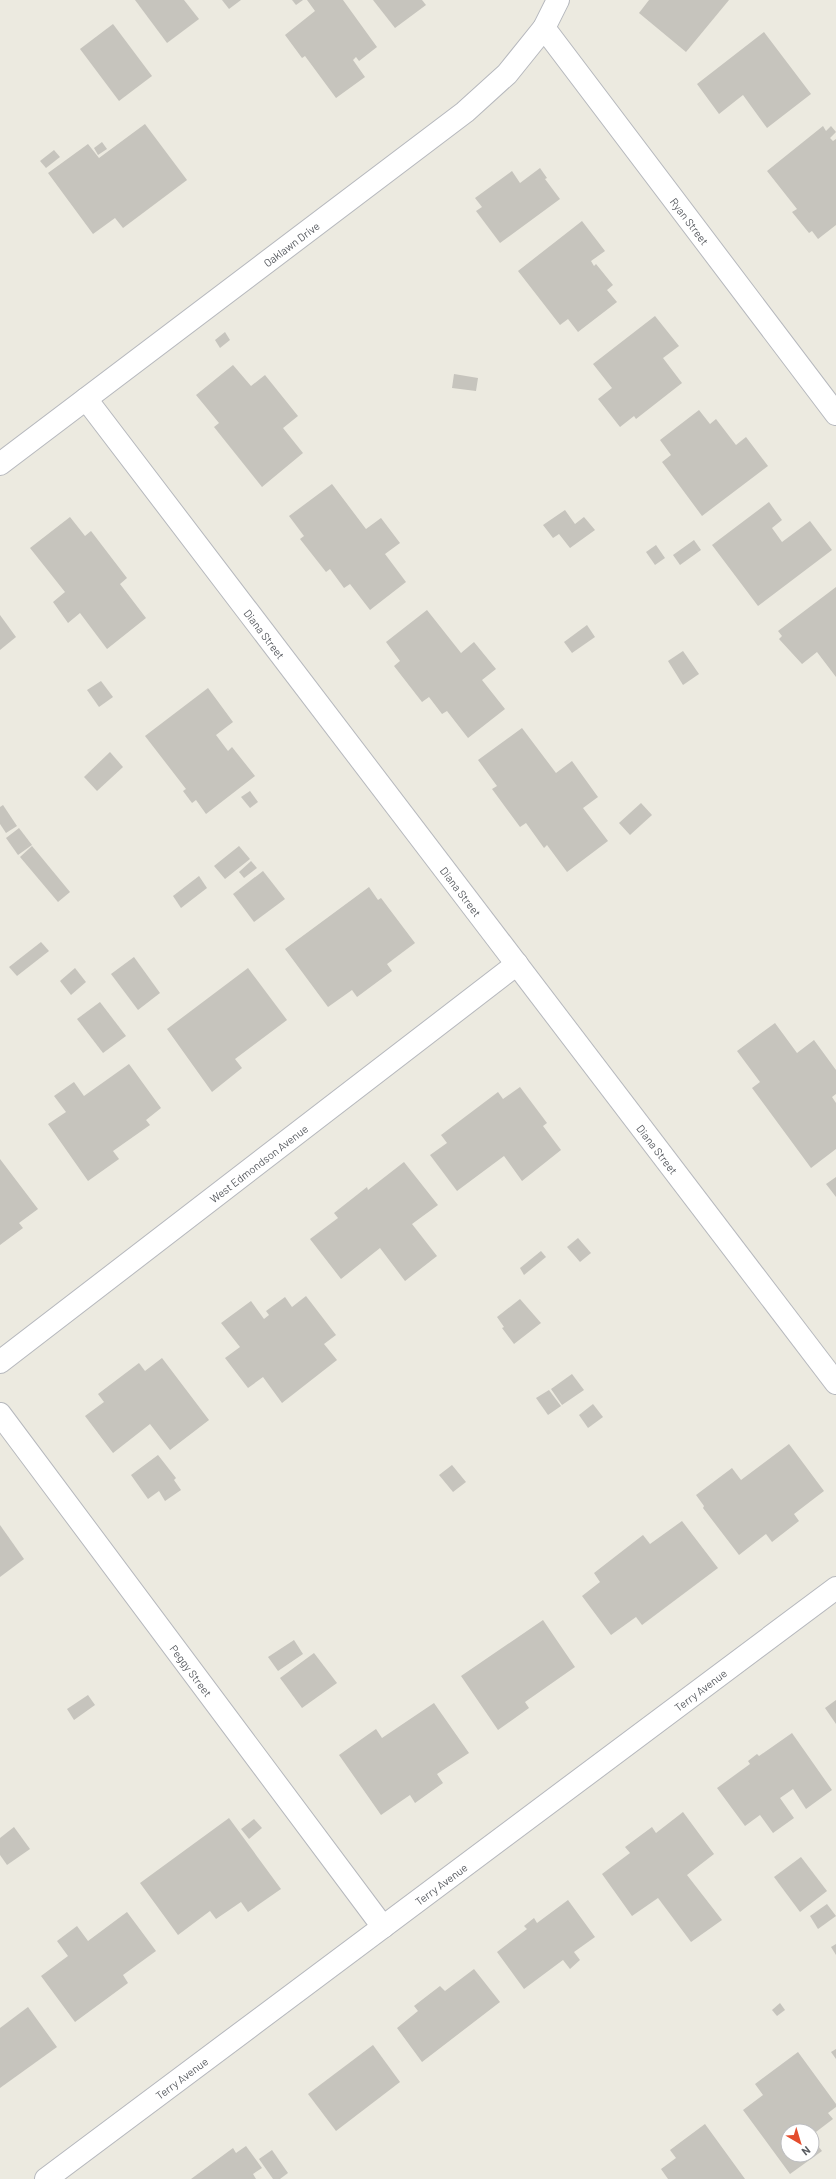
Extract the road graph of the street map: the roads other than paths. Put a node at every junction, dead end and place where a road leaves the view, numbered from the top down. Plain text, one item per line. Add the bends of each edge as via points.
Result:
1 (558, 0) edge
2 (544, 28) junction
3 (86, 399) junction
4 (836, 414) edge
5 (0, 464) edge
6 (517, 964) junction
7 (0, 1362) edge
8 (836, 1383) edge
9 (0, 1414) edge
10 (836, 1588) edge
11 (383, 1927) junction
12 (46, 2179) edge

1 - 2 street, Oaklawn Drive
2 - 3 street, Oaklawn Drive via 507,74 465,112
2 - 4 street, Ryan Street
3 - 5 street, Oaklawn Drive
3 - 6 street, Diana Street
6 - 7 street, West Edmondson Avenue
6 - 8 street, Diana Street
9 - 11 street, Peggy Street
10 - 11 street, Terry Avenue
11 - 12 street, Terry Avenue

